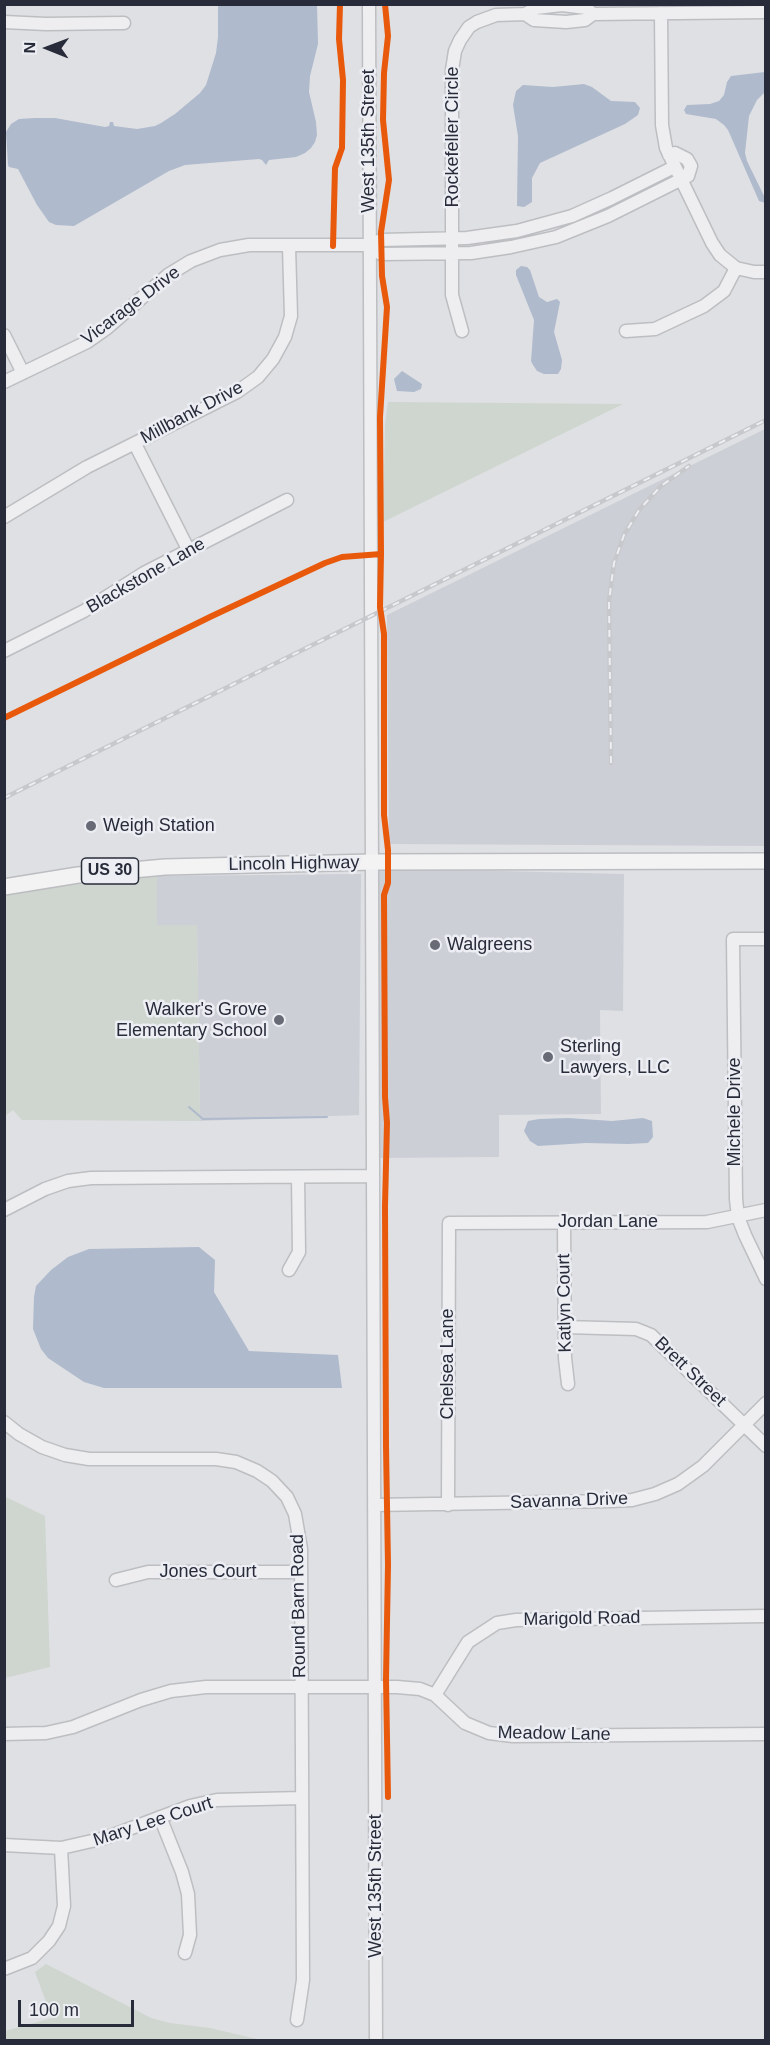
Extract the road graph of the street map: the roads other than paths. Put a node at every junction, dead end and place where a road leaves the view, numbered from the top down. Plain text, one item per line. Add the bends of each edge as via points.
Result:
1 (369, 4) edge
2 (764, 10) edge
3 (661, 13) junction
4 (4, 22) edge
5 (124, 22) dead end
6 (672, 161) junction
7 (681, 181) junction
8 (612, 198) junction
9 (619, 211) junction
10 (572, 216) junction
11 (576, 229) junction
12 (517, 231) junction
13 (453, 238) junction
14 (370, 245) junction
15 (520, 245) junction
16 (289, 247) junction
17 (453, 254) junction
18 (736, 268) junction
19 (765, 272) edge
20 (462, 331) dead end
21 (626, 331) dead end
22 (4, 335) edge
23 (23, 373) junction
24 (4, 382) edge
25 (135, 444) junction
26 (287, 500) dead end
27 (4, 517) edge
28 (188, 549) junction
29 (4, 651) edge
30 (765, 861) edge
31 (373, 862) junction
32 (4, 887) edge
33 (765, 939) edge
34 (374, 1176) junction
35 (298, 1177) junction
36 (5, 1208) edge
37 (765, 1210) edge
38 (738, 1217) junction
39 (564, 1222) junction
40 (448, 1223) joint
41 (289, 1270) dead end
42 (765, 1279) edge
43 (565, 1327) junction
44 (568, 1384) dead end
45 (765, 1403) edge
46 (4, 1422) edge
47 (744, 1425) junction
48 (765, 1446) edge
49 (448, 1505) junction
50 (374, 1506) junction
51 (301, 1572) junction
52 (116, 1580) dead end
53 (765, 1616) edge
54 (375, 1687) junction
55 (301, 1688) junction
56 (435, 1695) junction
57 (4, 1734) edge
58 (765, 1734) edge
59 (302, 1798) junction
60 (160, 1817) junction
61 (4, 1845) edge
62 (61, 1848) junction
63 (184, 1953) dead end
64 (4, 1969) edge
65 (297, 2019) dead end
66 (376, 2040) edge

1 - 14 street, West 135th Street
2 - 3 street, Rockefeller Circle
3 - 6 street via 662,125
3 - 13 street, Rockefeller Circle via 593,14 586,8 562,5 536,8 525,14 496,15 477,22 464,33 455,51 452,70
4 - 5 street
6 - 7 street
6 - 8 street, Vicarage Drive
7 - 9 street, Vicarage Drive
7 - 18 street via 712,243
8 - 9 street
8 - 10 street, Vicarage Drive
9 - 11 street, Vicarage Drive
10 - 11 street
10 - 12 street, Vicarage Drive
11 - 15 street, Vicarage Drive
12 - 13 street, Vicarage Drive
12 - 15 street
13 - 14 street, Vicarage Drive via 381,240
13 - 17 street, Rockefeller Circle
14 - 16 street, Vicarage Drive
14 - 17 street, Vicarage Drive via 381,254
14 - 31 street, West 135th Street
15 - 17 street, Vicarage Drive
16 - 23 street, Vicarage Drive via 249,245 191,261 168,275 87,342
16 - 25 street, Millbank Drive via 291,316 273,359 258,377 237,392
17 - 20 street, Rockefeller Circle via 452,295
18 - 19 street
18 - 21 street via 724,291 704,306 656,329
22 - 23 street
23 - 24 street, Vicarage Drive
25 - 27 street, Millbank Drive via 87,467
25 - 28 street
26 - 28 street, Blackstone Lane
28 - 29 street, Blackstone Lane via 84,611
30 - 31 main road, Lincoln Highway / US 30
31 - 32 main road, Lincoln Highway / US 30 via 141,868
31 - 34 street, West 135th Street
33 - 38 street, Michele Drive via 733,939
34 - 35 street
34 - 50 street, West 135th Street
35 - 36 street via 91,1178 45,1189
35 - 41 street via 299,1252
37 - 38 street, Jordan Lane
38 - 39 street, Jordan Lane via 707,1222
38 - 42 street, Michele Drive
39 - 40 street, Jordan Lane
39 - 43 street, Katlyn Court
40 - 49 street, Chelsea Lane
43 - 44 street, Katlyn Court
43 - 47 street, Brett Street via 636,1329 651,1335
45 - 47 street, Savanna Drive
46 - 51 street, Round Barn Road via 42,1447 65,1455 99,1459 216,1459 257,1471 272,1481 295,1514
47 - 48 street, Brett Street
47 - 49 street, Savanna Drive via 704,1466 655,1494 632,1500
49 - 50 street, Savanna Drive
50 - 54 street, West 135th Street
51 - 52 street, Jones Court via 148,1572
51 - 55 street, Round Barn Road
53 - 56 street, Marigold Road via 496,1623 468,1642
54 - 55 street, Meadow Lane
54 - 56 street, Meadow Lane via 420,1689
54 - 66 street, West 135th Street
55 - 57 street, Meadow Lane via 206,1687 171,1691 73,1727 46,1733
55 - 59 street, Round Barn Road
56 - 58 street, Meadow Lane via 465,1723 489,1733 513,1736
59 - 60 street, Mary Lee Court via 217,1800
59 - 65 street, Round Barn Road via 303,1980
60 - 62 street, Mary Lee Court via 105,1838
60 - 63 street via 188,1894 190,1935
61 - 62 street, Mary Lee Court
62 - 64 street via 63,1906 58,1926 32,1958

